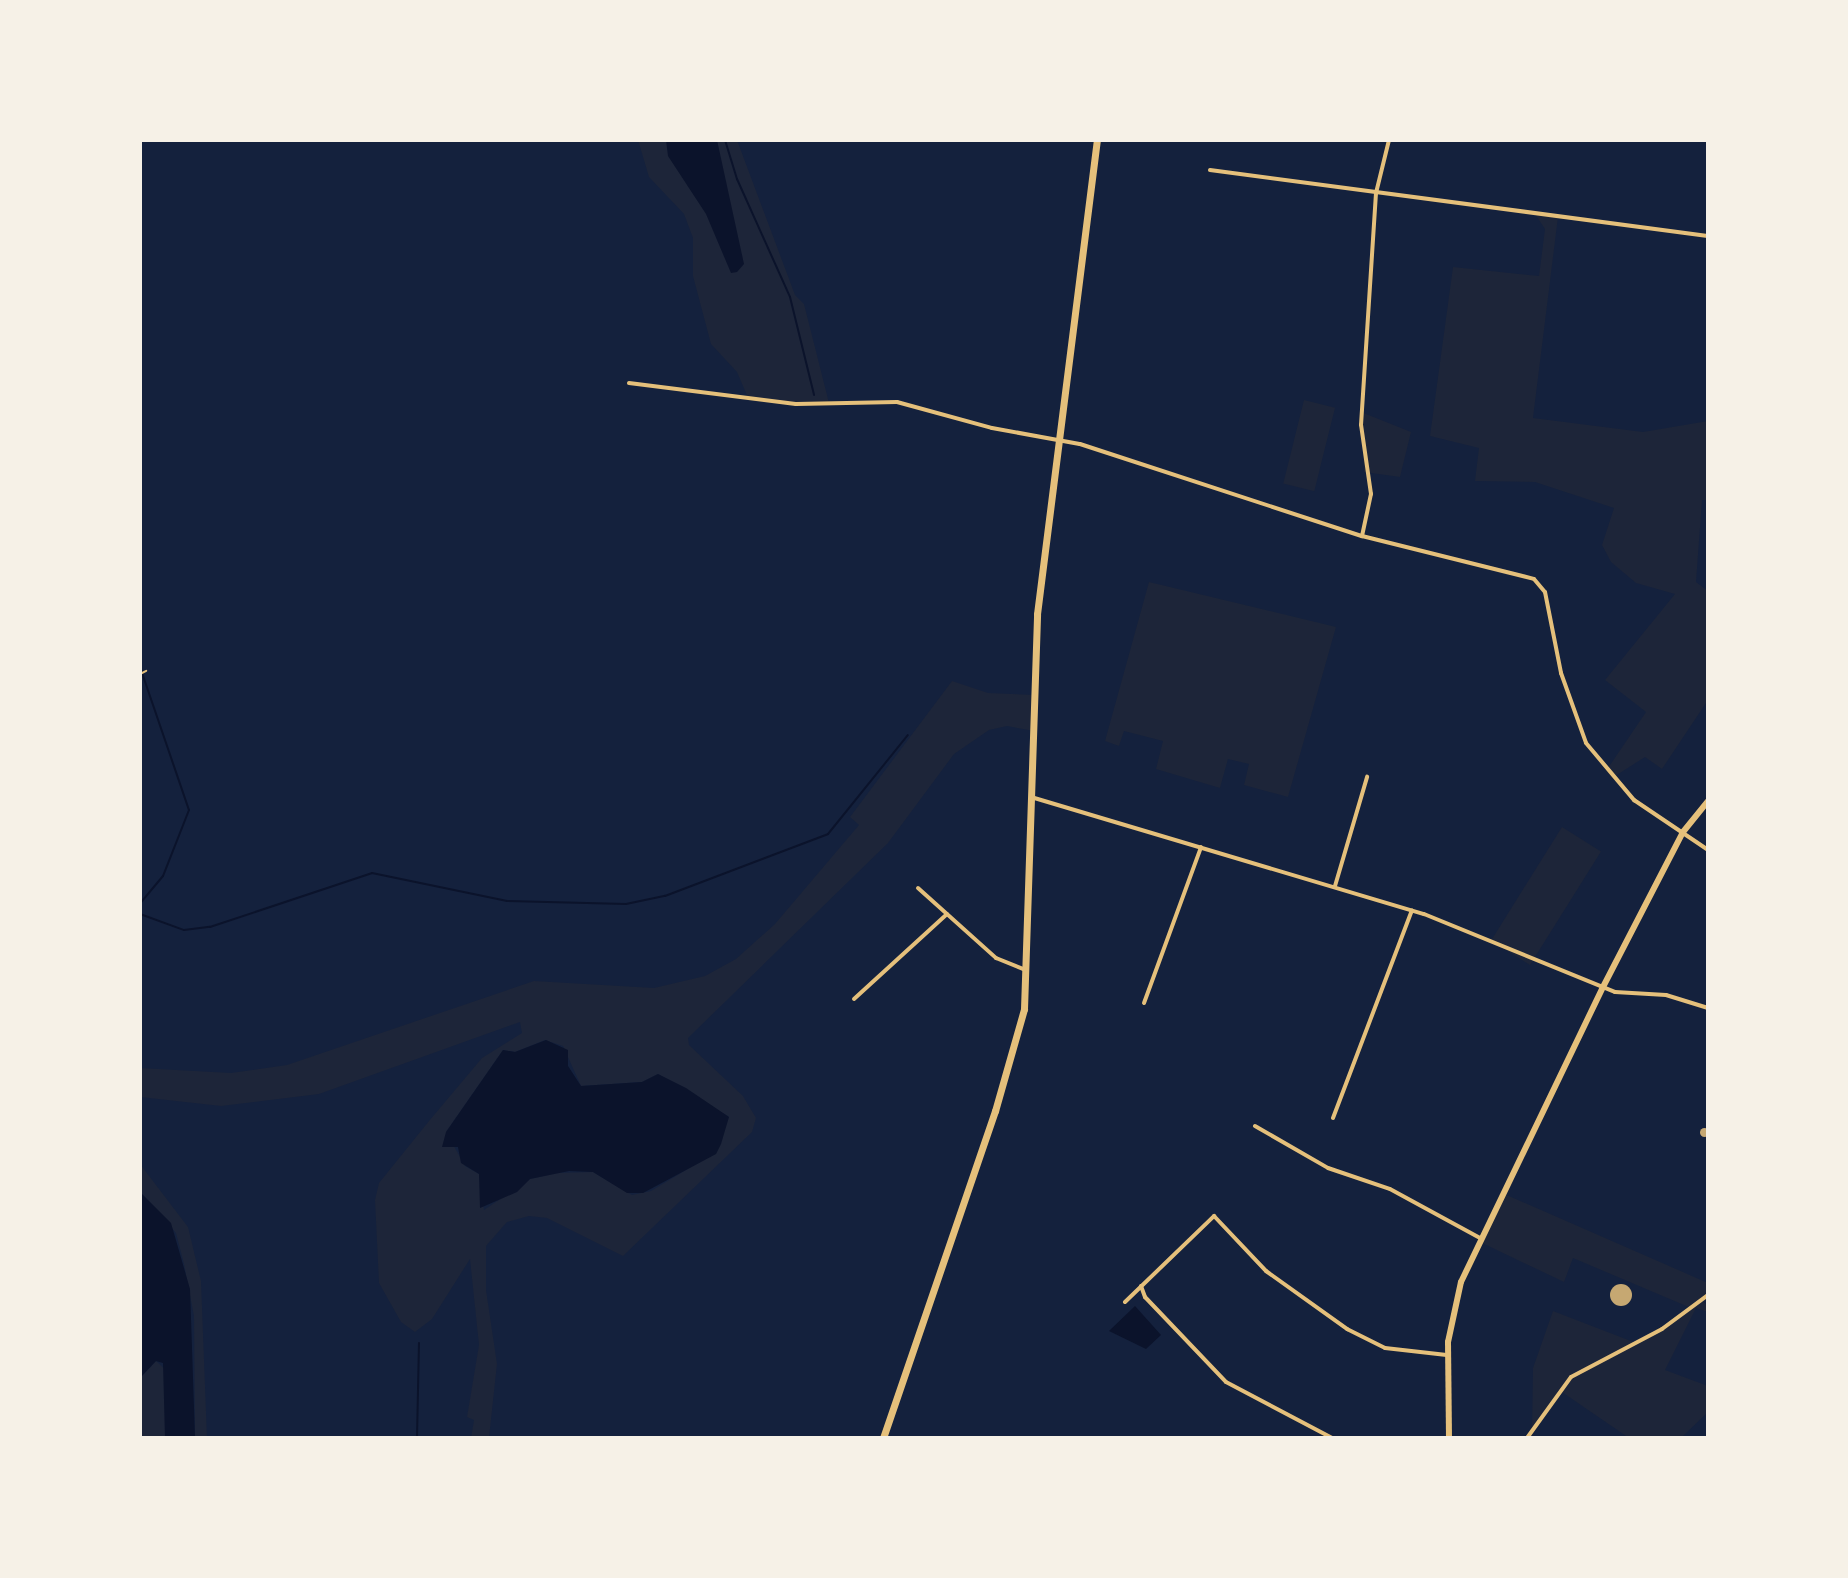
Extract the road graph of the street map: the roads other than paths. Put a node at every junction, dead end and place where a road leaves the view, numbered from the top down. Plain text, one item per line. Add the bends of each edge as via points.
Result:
1 (1097, 140) edge
2 (1389, 140) edge
3 (1210, 170) dead end
4 (1376, 193) junction
5 (1708, 236) edge
6 (629, 383) dead end
7 (1058, 439) junction
8 (1362, 536) junction
9 (1367, 777) dead end
10 (1031, 797) junction
11 (1708, 801) edge
12 (1683, 832) junction
13 (1201, 847) junction
14 (1708, 850) edge
15 (1335, 886) junction
16 (918, 888) dead end
17 (1412, 910) junction
18 (947, 914) junction
19 (1027, 971) junction
20 (1603, 987) junction
21 (854, 999) dead end
22 (1144, 1003) dead end
23 (1708, 1008) edge
24 (1333, 1118) dead end
25 (1255, 1126) dead end
26 (1480, 1238) junction
27 (1141, 1286) junction
28 (1708, 1295) edge
29 (1125, 1302) dead end
30 (1447, 1355) junction
31 (883, 1438) edge
32 (1332, 1438) edge
33 (1449, 1438) edge
34 (1527, 1438) edge

1 - 7 main road
2 - 4 street
3 - 4 street
4 - 5 street
4 - 8 street via 1361,425 1371,494
6 - 7 street via 796,404 883,400
7 - 8 street
7 - 10 main road via 1037,614
8 - 12 street via 1539,583 1561,673 1586,743 1634,800
9 - 15 street
10 - 13 street
10 - 19 main road
11 - 12 main road
12 - 14 street
12 - 20 main road
13 - 15 street
13 - 22 street
15 - 17 street
16 - 18 street
17 - 20 street
17 - 24 street
18 - 19 street via 1009,968
18 - 21 street
19 - 31 main road via 1011,1060
20 - 23 street via 1666,995
20 - 26 main road
25 - 26 street via 1328,1168 1390,1189
26 - 30 main road via 1454,1305
27 - 29 street
27 - 30 street via 1214,1216 1266,1271 1330,1319 1385,1348
27 - 32 street via 1145,1297 1226,1382
28 - 34 street via 1662,1329 1571,1377
30 - 33 main road

